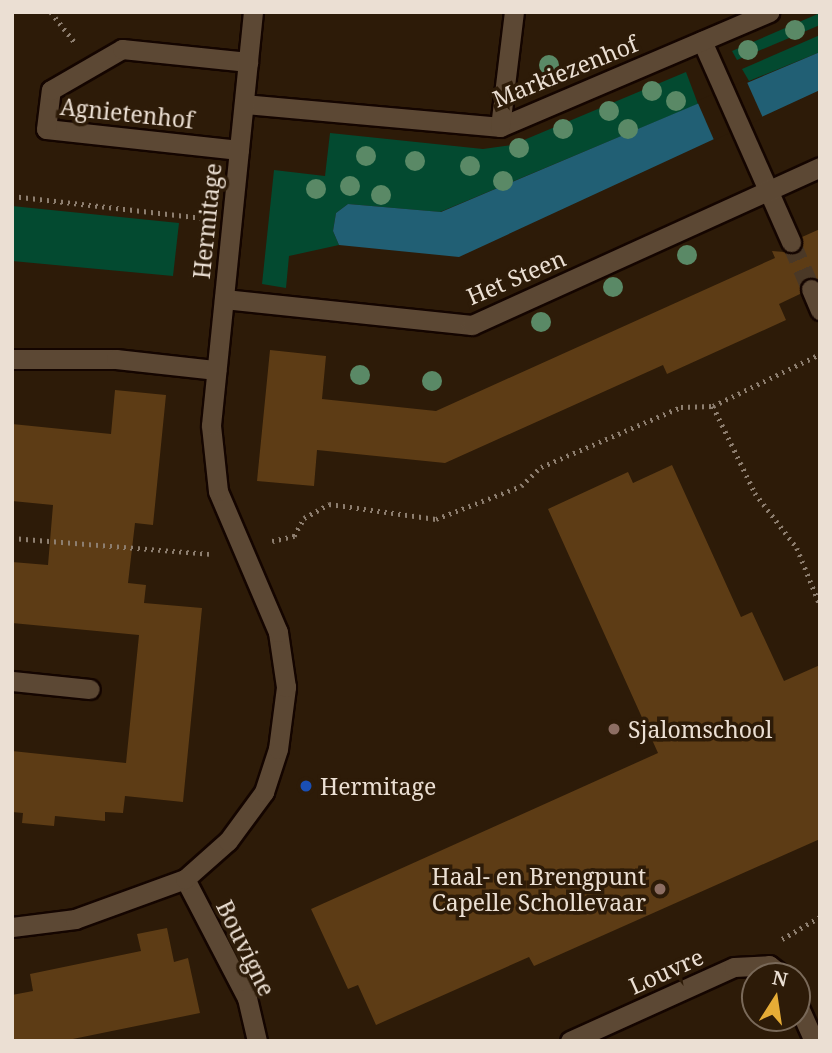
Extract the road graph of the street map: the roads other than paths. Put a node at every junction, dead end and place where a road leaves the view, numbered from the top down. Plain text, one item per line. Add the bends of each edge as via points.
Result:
1 (253, 12) edge
2 (514, 12) edge
3 (769, 12) edge
4 (702, 41) junction
5 (247, 62) junction
6 (244, 104) junction
7 (500, 127) junction
8 (239, 150) junction
9 (820, 167) edge
10 (769, 190) junction
11 (791, 242) tunnel mouth
12 (811, 289) tunnel mouth
13 (224, 299) junction
14 (820, 310) edge
15 (12, 359) edge
16 (216, 370) junction
17 (12, 681) edge
18 (90, 689) dead end
19 (185, 880) junction
20 (12, 928) edge
21 (741, 968) edge
22 (257, 1041) edge
23 (570, 1041) edge

1 - 5 street, Hermitage
2 - 7 street
3 - 4 street, Markiezenhof
4 - 7 street, Markiezenhof
4 - 10 street
5 - 6 street, Hermitage
5 - 8 street, Agnietenhof via 122,48 51,90 46,128
6 - 7 street, Markiezenhof
6 - 8 street, Hermitage
8 - 13 street, Hermitage
9 - 10 street, Het Steen
10 - 11 street
10 - 13 street, Het Steen via 472,325
12 - 14 street
13 - 16 street, Hermitage
15 - 16 street via 116,359
16 - 19 street, Hermitage via 211,425 218,491 278,632 285,687 278,749 264,792 228,841
17 - 18 street
19 - 20 street, Hermitage via 75,919
19 - 22 street, Bouvigne via 247,998
21 - 23 street, Louvre

